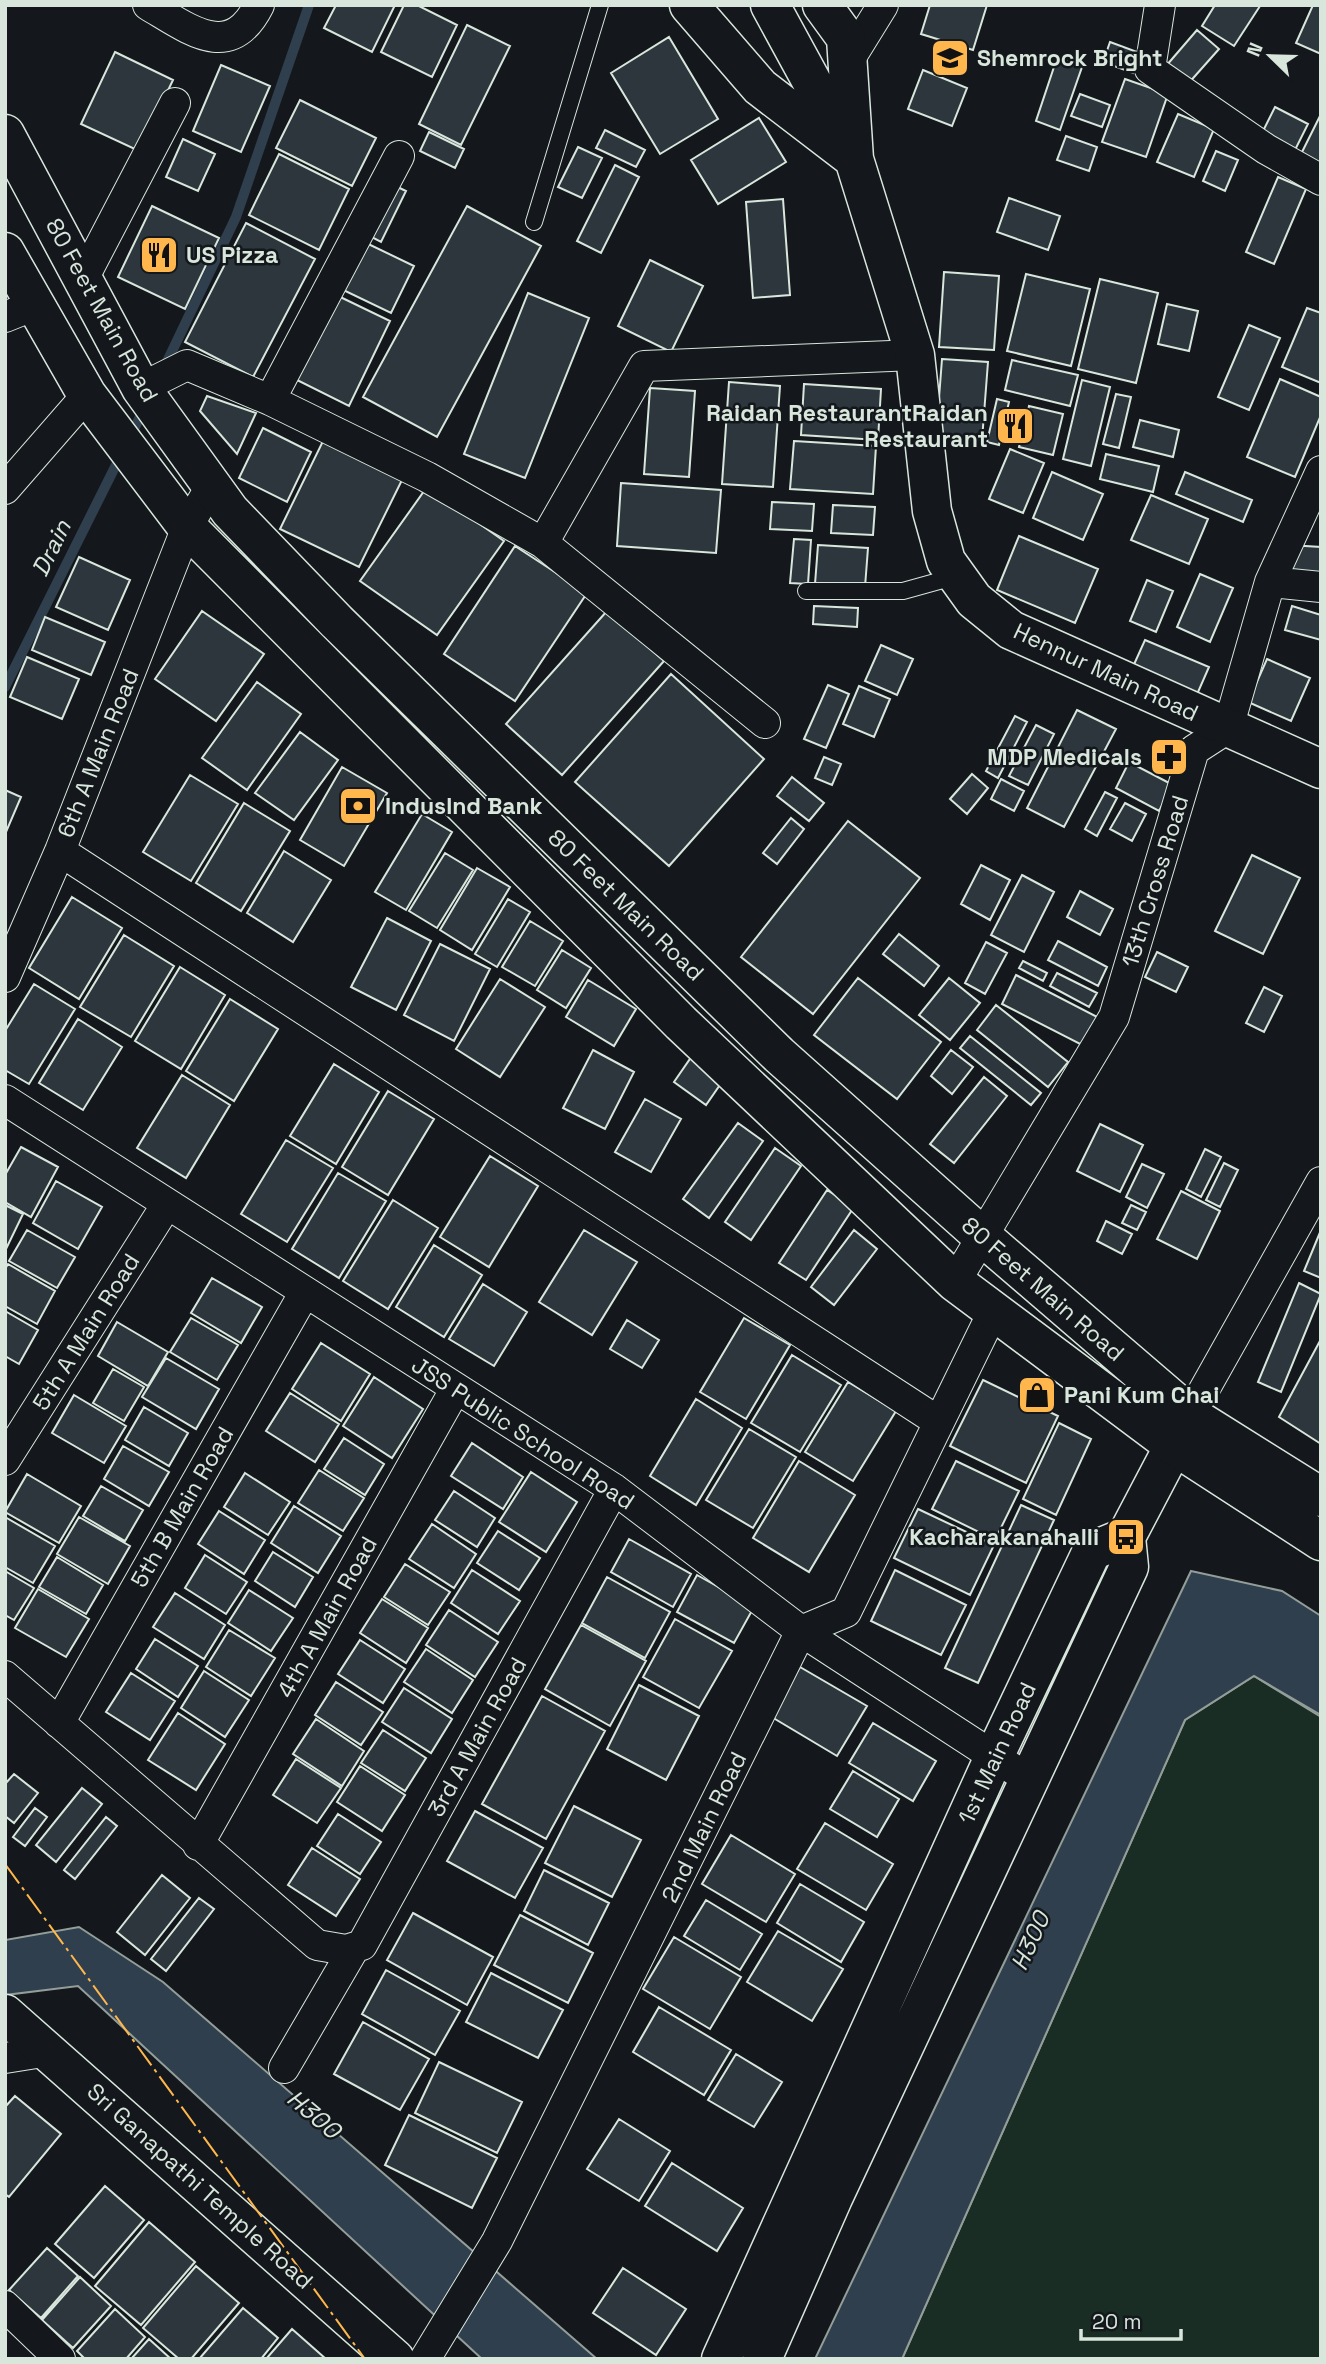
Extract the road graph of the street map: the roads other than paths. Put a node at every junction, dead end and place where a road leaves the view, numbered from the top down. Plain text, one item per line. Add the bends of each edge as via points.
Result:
1 (148, 5) edge
2 (259, 5) edge
3 (600, 5) edge
4 (689, 5) edge
5 (747, 5) edge
6 (770, 5) edge
7 (822, 5) edge
8 (883, 5) edge
9 (1160, 5) edge
10 (801, 59) junction
11 (849, 60) junction
12 (175, 103) dead end
13 (5, 134) edge
14 (399, 156) dead end
15 (854, 159) junction
16 (1321, 180) edge
17 (534, 222) dead end
18 (5, 252) edge
19 (83, 279) junction
20 (20, 311) edge
21 (915, 355) junction
22 (87, 395) junction
23 (148, 397) junction
24 (270, 400) junction
25 (1321, 471) edge
26 (212, 485) junction
27 (5, 489) edge
28 (187, 527) junction
29 (543, 543) junction
30 (957, 576) junction
31 (1270, 582) junction
32 (1321, 587) edge
33 (806, 591) dead end
34 (765, 723) dead end
35 (1228, 728) junction
36 (1321, 769) edge
37 (60, 851) junction
38 (5, 977) edge
39 (5, 1100) edge
40 (1321, 1182) edge
41 (167, 1203) junction
42 (984, 1238) junction
43 (955, 1282) junction
44 (305, 1292) junction
45 (993, 1312) junction
46 (456, 1388) junction
47 (939, 1422) junction
48 (1182, 1430) junction
49 (5, 1460) edge
50 (614, 1489) junction
51 (1321, 1497) edge
52 (1126, 1537) junction
53 (1321, 1541) edge
54 (801, 1631) junction
55 (5, 1676) edge
56 (59, 1723) junction
57 (994, 1757) junction
58 (1030, 1780) junction
59 (198, 1845) junction
60 (353, 1950) junction
61 (9, 2017) edge
62 (49, 2051) junction
63 (5, 2058) edge
64 (284, 2068) dead end
65 (5, 2306) edge
66 (60, 2359) edge
67 (395, 2359) edge
68 (425, 2359) edge
69 (721, 2359) edge
70 (762, 2359) edge

1 - 2 street via 201,36 231,37 250,23
3 - 17 lane
4 - 15 main road via 760,87
5 - 10 main road
6 - 10 main road
7 - 11 main road, Hennur Main Road via 846,38
8 - 11 street
9 - 16 street via 1150,69 1266,149
10 - 15 main road
11 - 15 main road, Hennur Main Road
12 - 19 street
13 - 19 main road, 80 Feet Main Road
14 - 24 street
15 - 21 main road, Hennur Main Road
18 - 20 main road, 80 Feet Main Road
19 - 23 main road, 80 Feet Main Road
20 - 22 main road, 80 Feet Main Road
21 - 29 street via 644,366
21 - 30 main road, Hennur Main Road via 932,511 946,561
22 - 27 street
22 - 28 main road, 80 Feet Main Road
23 - 24 street via 187,365
23 - 26 main road, 80 Feet Main Road
24 - 29 street via 427,477
25 - 31 street
26 - 28 street, 6th A Main Road
26 - 42 main road, 80 Feet Main Road via 230,511 337,622 779,1055
28 - 37 street, 6th A Main Road
28 - 43 main road, 80 Feet Main Road via 671,1013
29 - 34 street
30 - 33 lane via 903,591
30 - 35 main road, Hennur Main Road via 974,600 1011,630
31 - 32 street
31 - 35 street
35 - 36 main road, Hennur Main Road
35 - 42 street, 13th Cross Road via 1194,750 1114,1017
37 - 38 street, 6th A Main Road
37 - 47 street
39 - 41 street, JSS Public School Road
40 - 48 street
41 - 44 street, JSS Public School Road
41 - 49 street, 5th A Main Road
42 - 43 street, 13th Cross Road
42 - 48 main road, 80 Feet Main Road
43 - 45 main road, 80 Feet Main Road
44 - 46 street, JSS Public School Road
44 - 56 street, 5th B Main Road
45 - 47 street
45 - 48 main road, 80 Feet Main Road
46 - 50 street, JSS Public School Road
46 - 59 street, 4th A Main Road
47 - 54 street via 846,1612
48 - 51 main road, 80 Feet Main Road
48 - 52 main road
48 - 53 main road, 80 Feet Main Road
50 - 54 street, JSS Public School Road
50 - 60 street, 3rd A Main Road via 362,1945
52 - 57 main road, 1st Main Road via 1092,1550
52 - 58 main road via 1129,1567
54 - 57 street, JSS Public School Road
54 - 68 street, 2nd Main Road via 497,2241
55 - 56 street
56 - 59 street
57 - 58 street, JSS Public School Road
57 - 69 main road, 1st Main Road
58 - 70 main road
59 - 60 street via 317,1945
60 - 64 street, 3rd A Main Road
61 - 62 main road, Sri Ganapathi Temple Road
62 - 63 street
62 - 67 main road, Sri Ganapathi Temple Road
65 - 66 street

